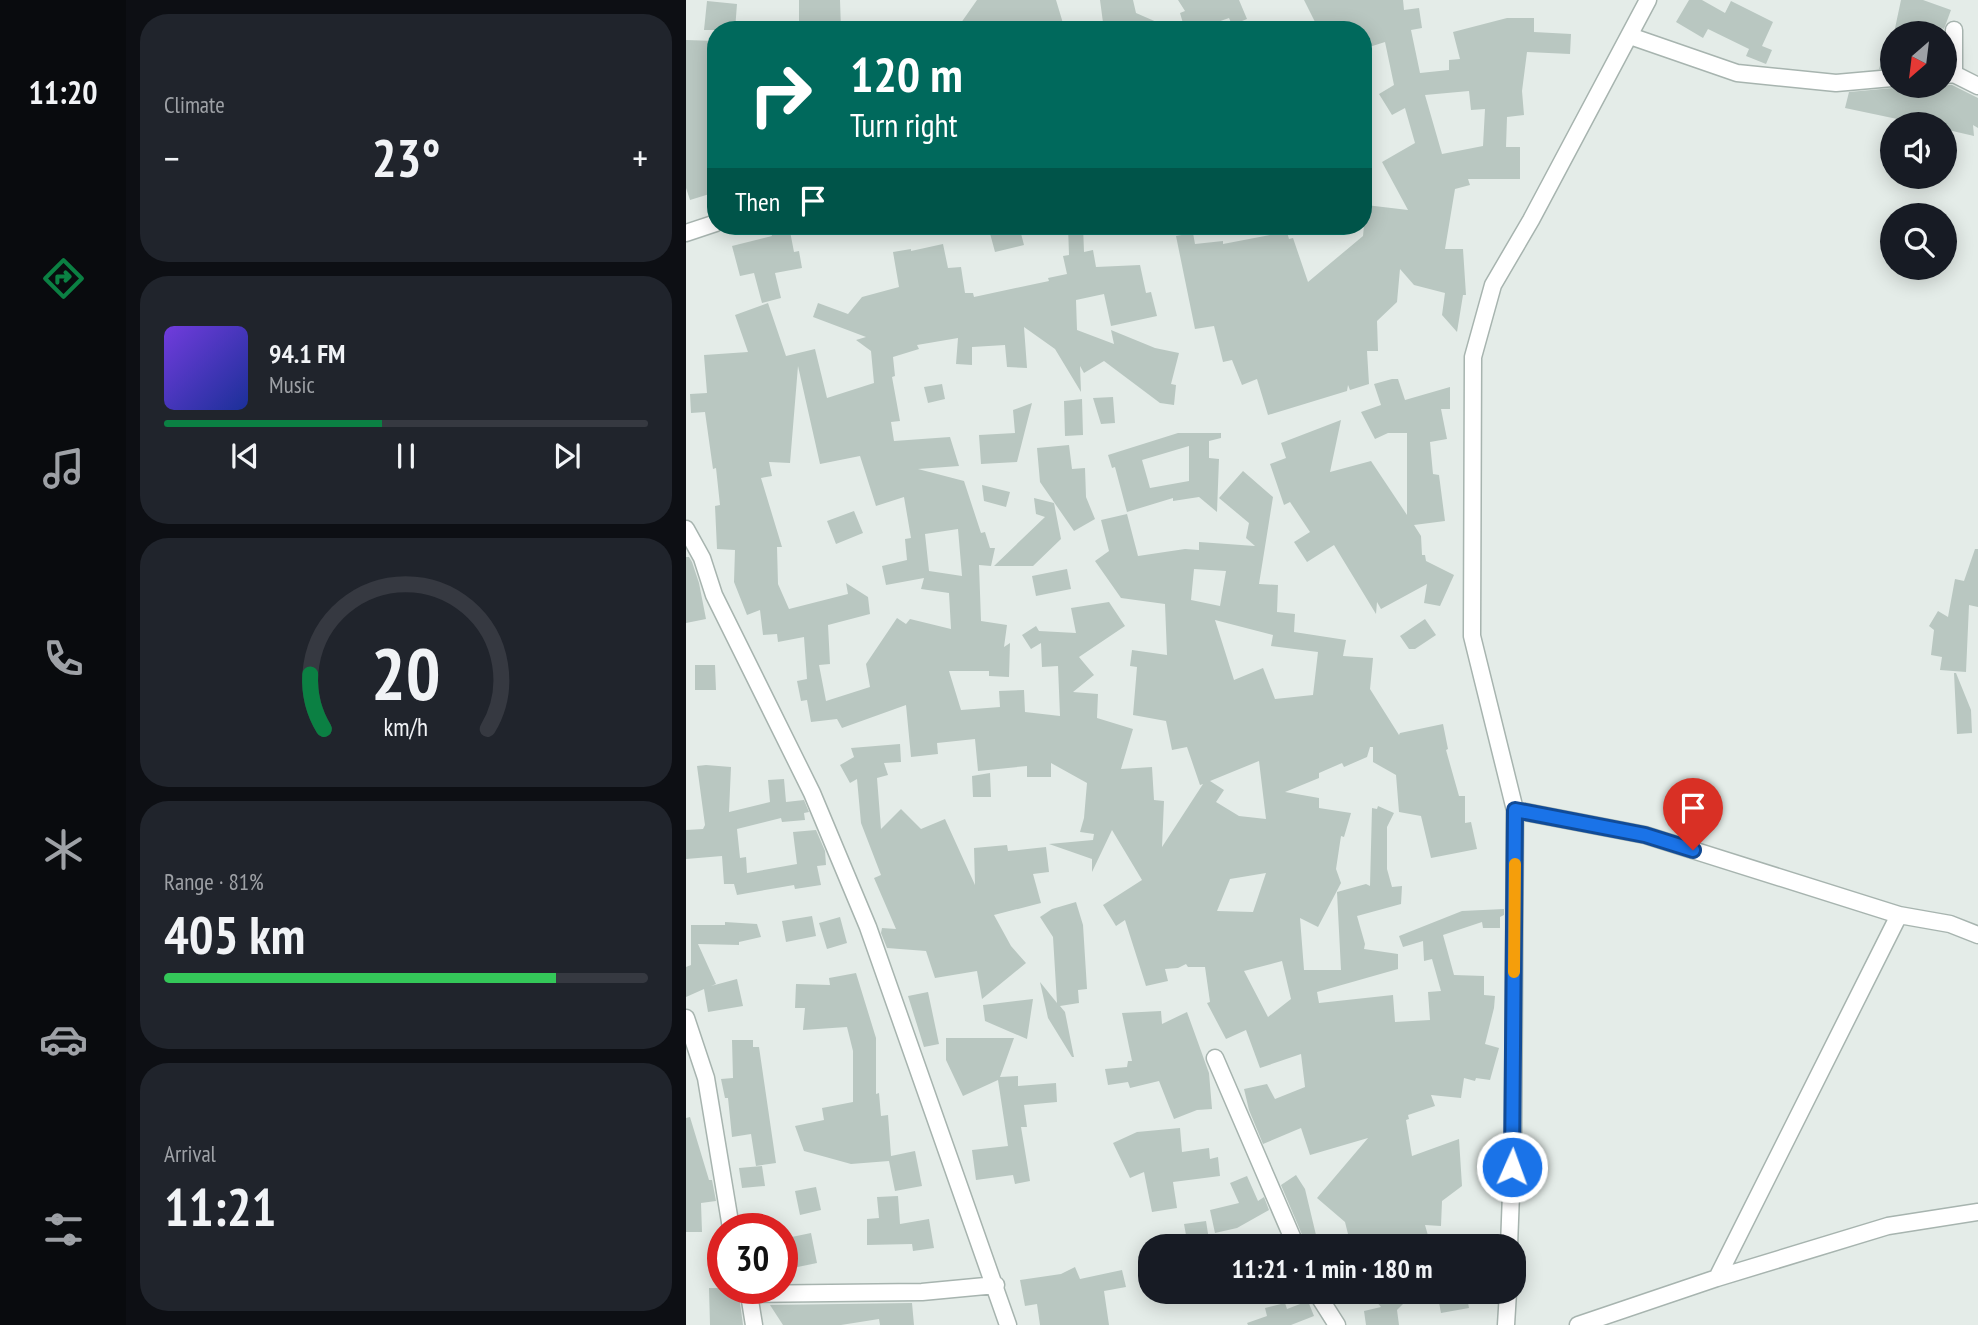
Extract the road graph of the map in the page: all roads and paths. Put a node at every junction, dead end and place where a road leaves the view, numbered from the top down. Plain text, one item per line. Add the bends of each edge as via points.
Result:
1 (1648, 0) edge
2 (1630, 36) junction
3 (1957, 78) edge
4 (1880, 79) edge
5 (1978, 86) edge
6 (707, 226) edge
7 (686, 233) edge
8 (686, 528) edge
9 (1515, 810) junction
10 (1899, 915) junction
11 (1978, 935) edge
12 (686, 1018) edge
13 (1214, 1058) dead end
14 (1978, 1212) edge
15 (728, 1213) edge
16 (1291, 1234) edge
17 (1509, 1234) edge
18 (1717, 1278) junction
19 (996, 1285) junction
20 (798, 1291) edge
21 (751, 1304) edge
22 (1323, 1304) edge
23 (1507, 1304) edge
24 (754, 1325) edge
25 (1008, 1325) edge
26 (1336, 1325) edge
27 (1506, 1325) edge
28 (1578, 1325) edge

1 - 2 street
2 - 4 street via 1737,73 1836,83
2 - 9 street via 1493,285 1473,357 1472,636
3 - 5 street
6 - 7 street
8 - 19 street via 812,793 868,927
9 - 10 street via 1645,835
9 - 17 street
10 - 11 street via 1950,924
10 - 18 street
12 - 15 street via 706,1078
13 - 16 street
14 - 18 street via 1888,1226
18 - 28 street
19 - 20 street via 922,1292
19 - 25 street
21 - 24 street
22 - 26 street
23 - 27 street

